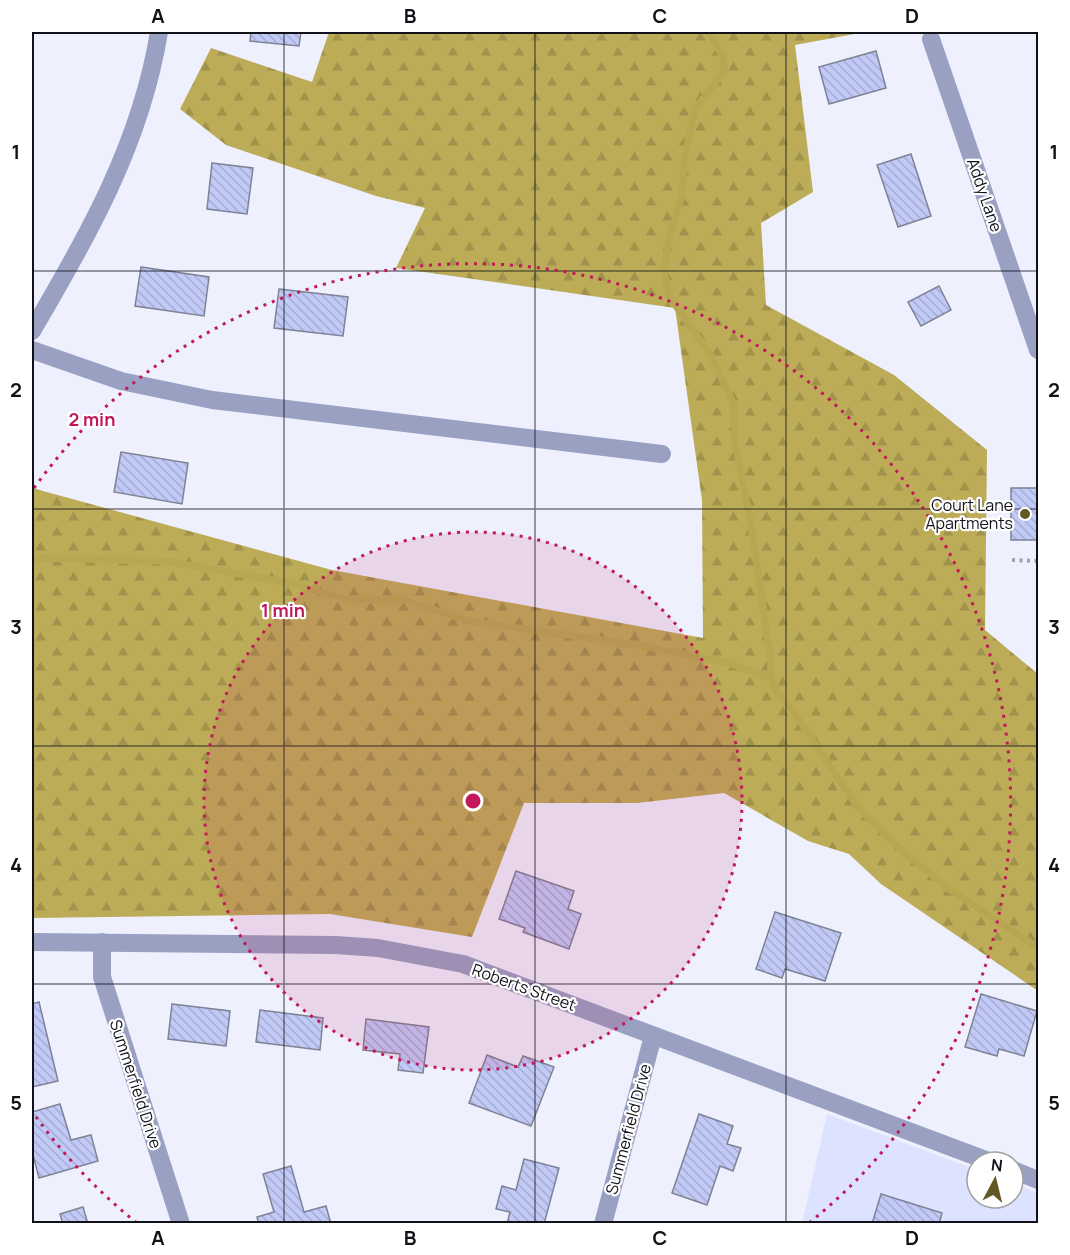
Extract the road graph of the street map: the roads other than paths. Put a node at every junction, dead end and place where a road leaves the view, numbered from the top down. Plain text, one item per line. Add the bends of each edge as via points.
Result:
1 (159, 32) edge
2 (931, 39) dead end
3 (32, 331) edge
4 (32, 350) edge
5 (1038, 350) edge
6 (662, 454) dead end
7 (32, 942) edge
8 (102, 942) junction
9 (652, 1036) junction
10 (965, 1152) edge
11 (181, 1224) edge
12 (603, 1224) edge

1 - 3 street via 142,107 124,159 81,247
2 - 5 street, Addy Lane
4 - 6 street via 121,381 212,400
7 - 8 street, Roberts Street
8 - 9 street, Roberts Street via 336,945 420,954 463,964
8 - 11 street, Summerfield Drive via 102,977
9 - 10 street, Roberts Street
9 - 12 street, Summerfield Drive

